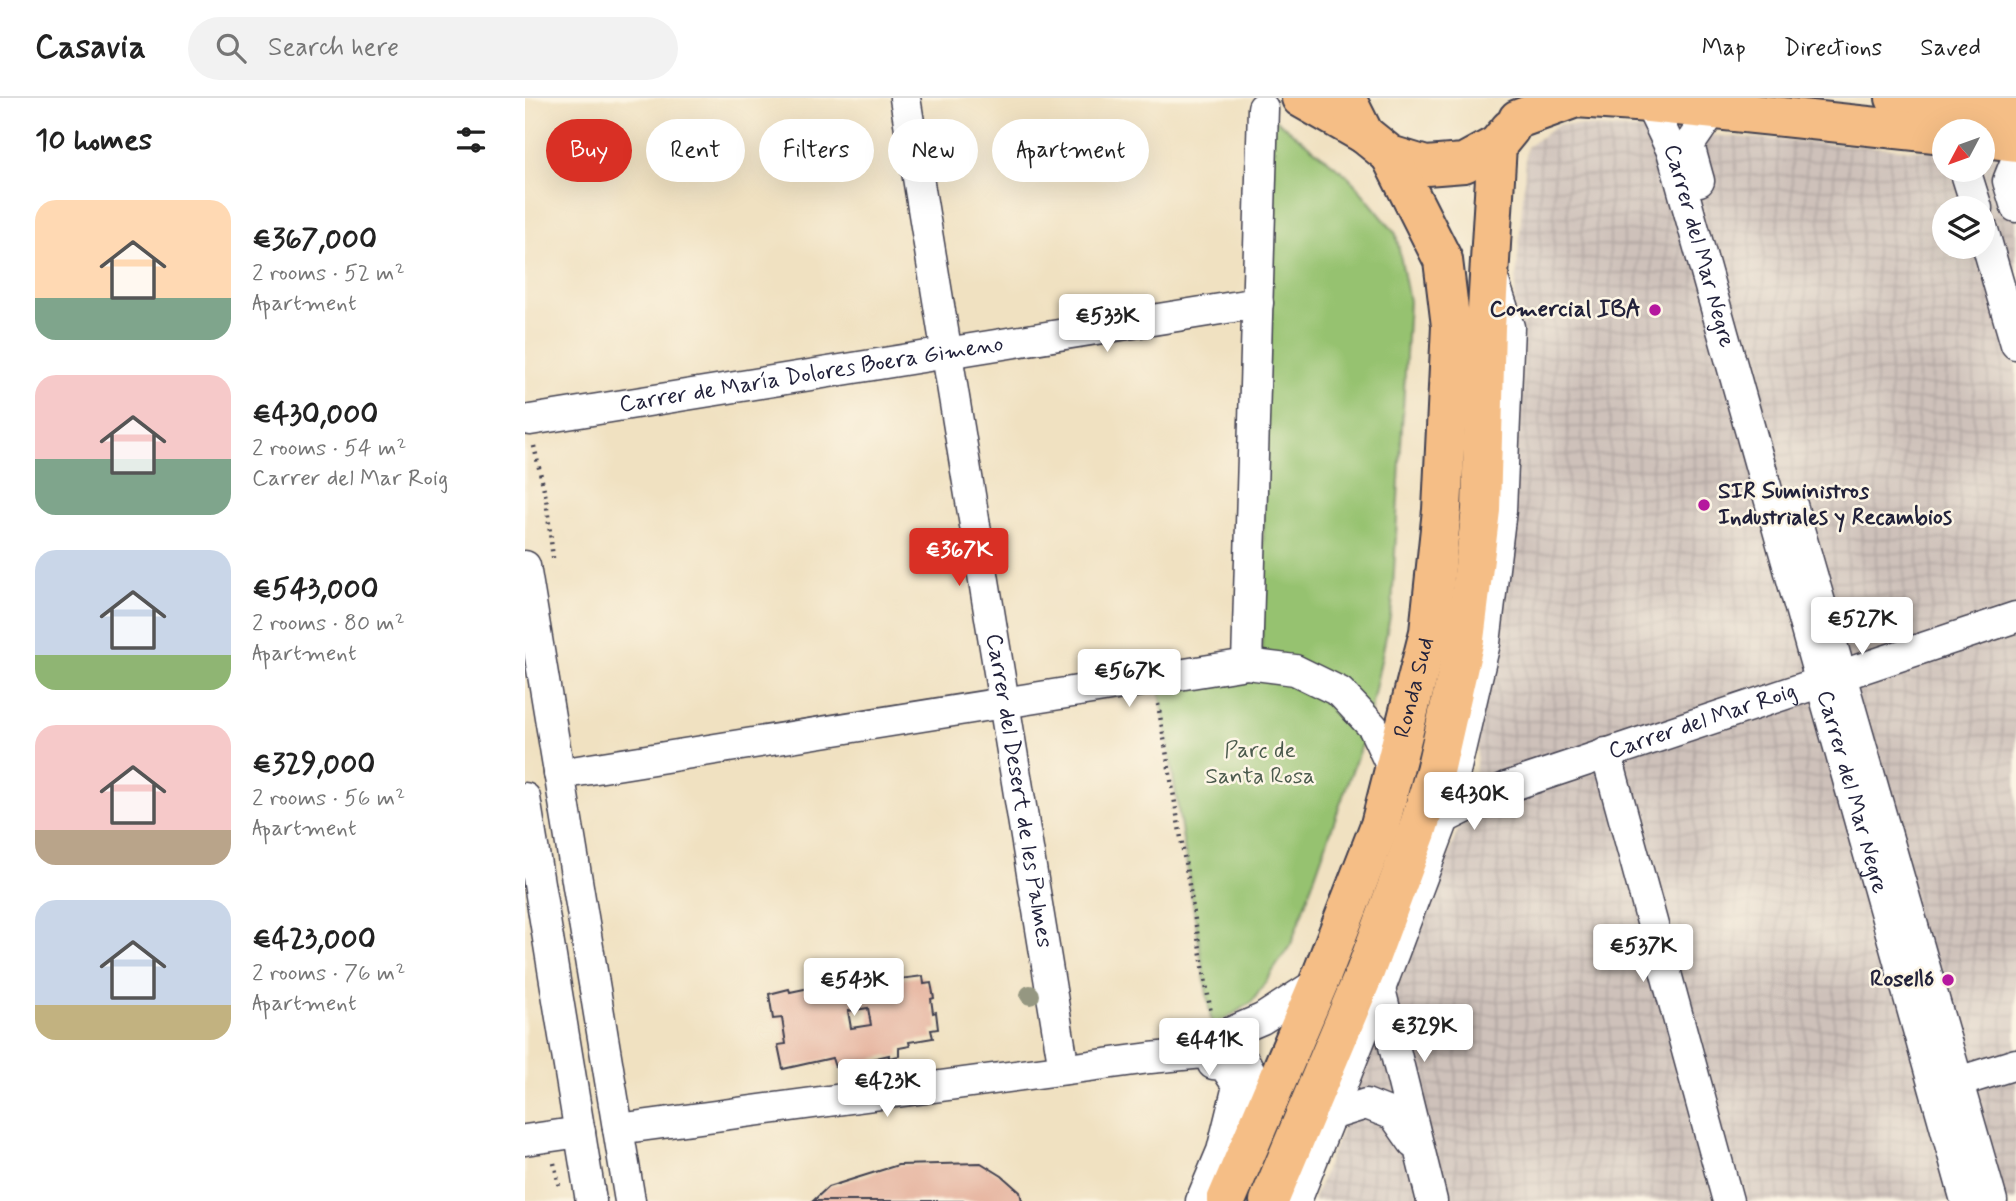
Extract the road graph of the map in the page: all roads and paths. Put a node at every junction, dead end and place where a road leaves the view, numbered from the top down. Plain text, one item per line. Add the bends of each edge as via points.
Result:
1 (905, 98) edge
2 (1301, 98) edge
3 (1346, 98) edge
4 (1895, 98) edge
5 (1649, 103) junction
6 (1263, 108) dead end
7 (1713, 110) junction
8 (2016, 111) edge
9 (1513, 120) edge
10 (1932, 133) edge
11 (1995, 139) edge
12 (2016, 142) edge
13 (1377, 145) junction
14 (2016, 161) edge
15 (2016, 207) edge
16 (1991, 259) edge
17 (1489, 264) junction
18 (1258, 303) junction
19 (2016, 344) edge
20 (947, 354) junction
21 (530, 420) dead end
22 (525, 566) edge
23 (2016, 617) edge
24 (1247, 664) junction
25 (1154, 679) junction
26 (1831, 679) junction
27 (1004, 703) junction
28 (1606, 753) junction
29 (1457, 770) junction
30 (1394, 772) junction
31 (559, 775) junction
32 (1507, 786) junction
33 (525, 798) edge
34 (1431, 825) junction
35 (1319, 982) junction
36 (1380, 989) junction
37 (1216, 1039) junction
38 (1150, 1058) junction
39 (2016, 1064) edge
40 (1064, 1069) junction
41 (1947, 1085) junction
42 (1267, 1103) junction
43 (1331, 1115) junction
44 (618, 1129) junction
45 (580, 1132) junction
46 (525, 1140) edge
47 (1419, 1151) junction
48 (591, 1201) edge
49 (630, 1201) edge
50 (1201, 1201) edge
51 (1226, 1201) edge
52 (1269, 1201) edge
53 (1296, 1201) edge
54 (1432, 1201) edge
55 (1728, 1201) edge
56 (1966, 1201) edge
57 (1992, 1201) edge

1 - 20 street, Carrer del Desert de les Palmes
2 - 13 main road
3 - 13 main road, Ronda Sud
4 - 8 main road
5 - 7 main road
5 - 9 main road via 1576,98
5 - 26 street, Carrer del Mar Negre via 1672,151
6 - 18 street
7 - 10 main road
7 - 26 street, Carrer del Mar Negre via 1689,145
9 - 13 main road via 1464,163 1426,166
9 - 17 main road, Ronda Sud
11 - 12 main road
13 - 30 main road, Ronda Sud via 1443,260 1451,326 1442,510 1429,632
14 - 15 street via 2008,181
16 - 19 street
17 - 29 street, Ronda Sud via 1509,327 1501,510 1485,643
17 - 34 main road, Ronda Sud via 1481,510 1465,639 1436,771
18 - 20 street, Carrer de María Dolores Boera Gimeno
18 - 24 street
20 - 21 street, Carrer de María Dolores Boera Gimeno
20 - 27 street, Carrer del Desert de les Palmes
22 - 31 street
23 - 26 street, Carrer del Mar Roig
24 - 25 street
24 - 30 street via 1295,670 1339,692 1373,727
25 - 27 street
25 - 37 path
26 - 28 street, Carrer del Mar Roig
26 - 41 street, Carrer del Mar Negre
27 - 31 street
27 - 40 street, Carrer del Desert de les Palmes
28 - 32 street, Carrer del Mar Roig
28 - 55 street
29 - 32 street
29 - 34 street, Ronda Sud
30 - 35 main road, Ronda Sud via 1380,825
31 - 44 street
32 - 34 street, Carrer del Mar Roig
33 - 45 street
34 - 36 street, Ronda Sud
34 - 52 main road, Ronda Sud
35 - 37 street via 1262,1019
35 - 42 main road, Ronda Sud
36 - 43 street, Ronda Sud
36 - 47 street
37 - 38 street
38 - 40 street
38 - 42 street via 1225,1051 1246,1064
38 - 50 street via 1224,1065 1238,1086 1222,1151
39 - 41 street
40 - 44 street
41 - 56 street, Carrer del Mar Negre
41 - 57 street, Carrer del Mar Negre
42 - 51 main road, Ronda Sud
43 - 47 street via 1366,1104 1394,1115
43 - 53 street, Ronda Sud
44 - 49 street
45 - 46 street
45 - 48 street
47 - 54 street

